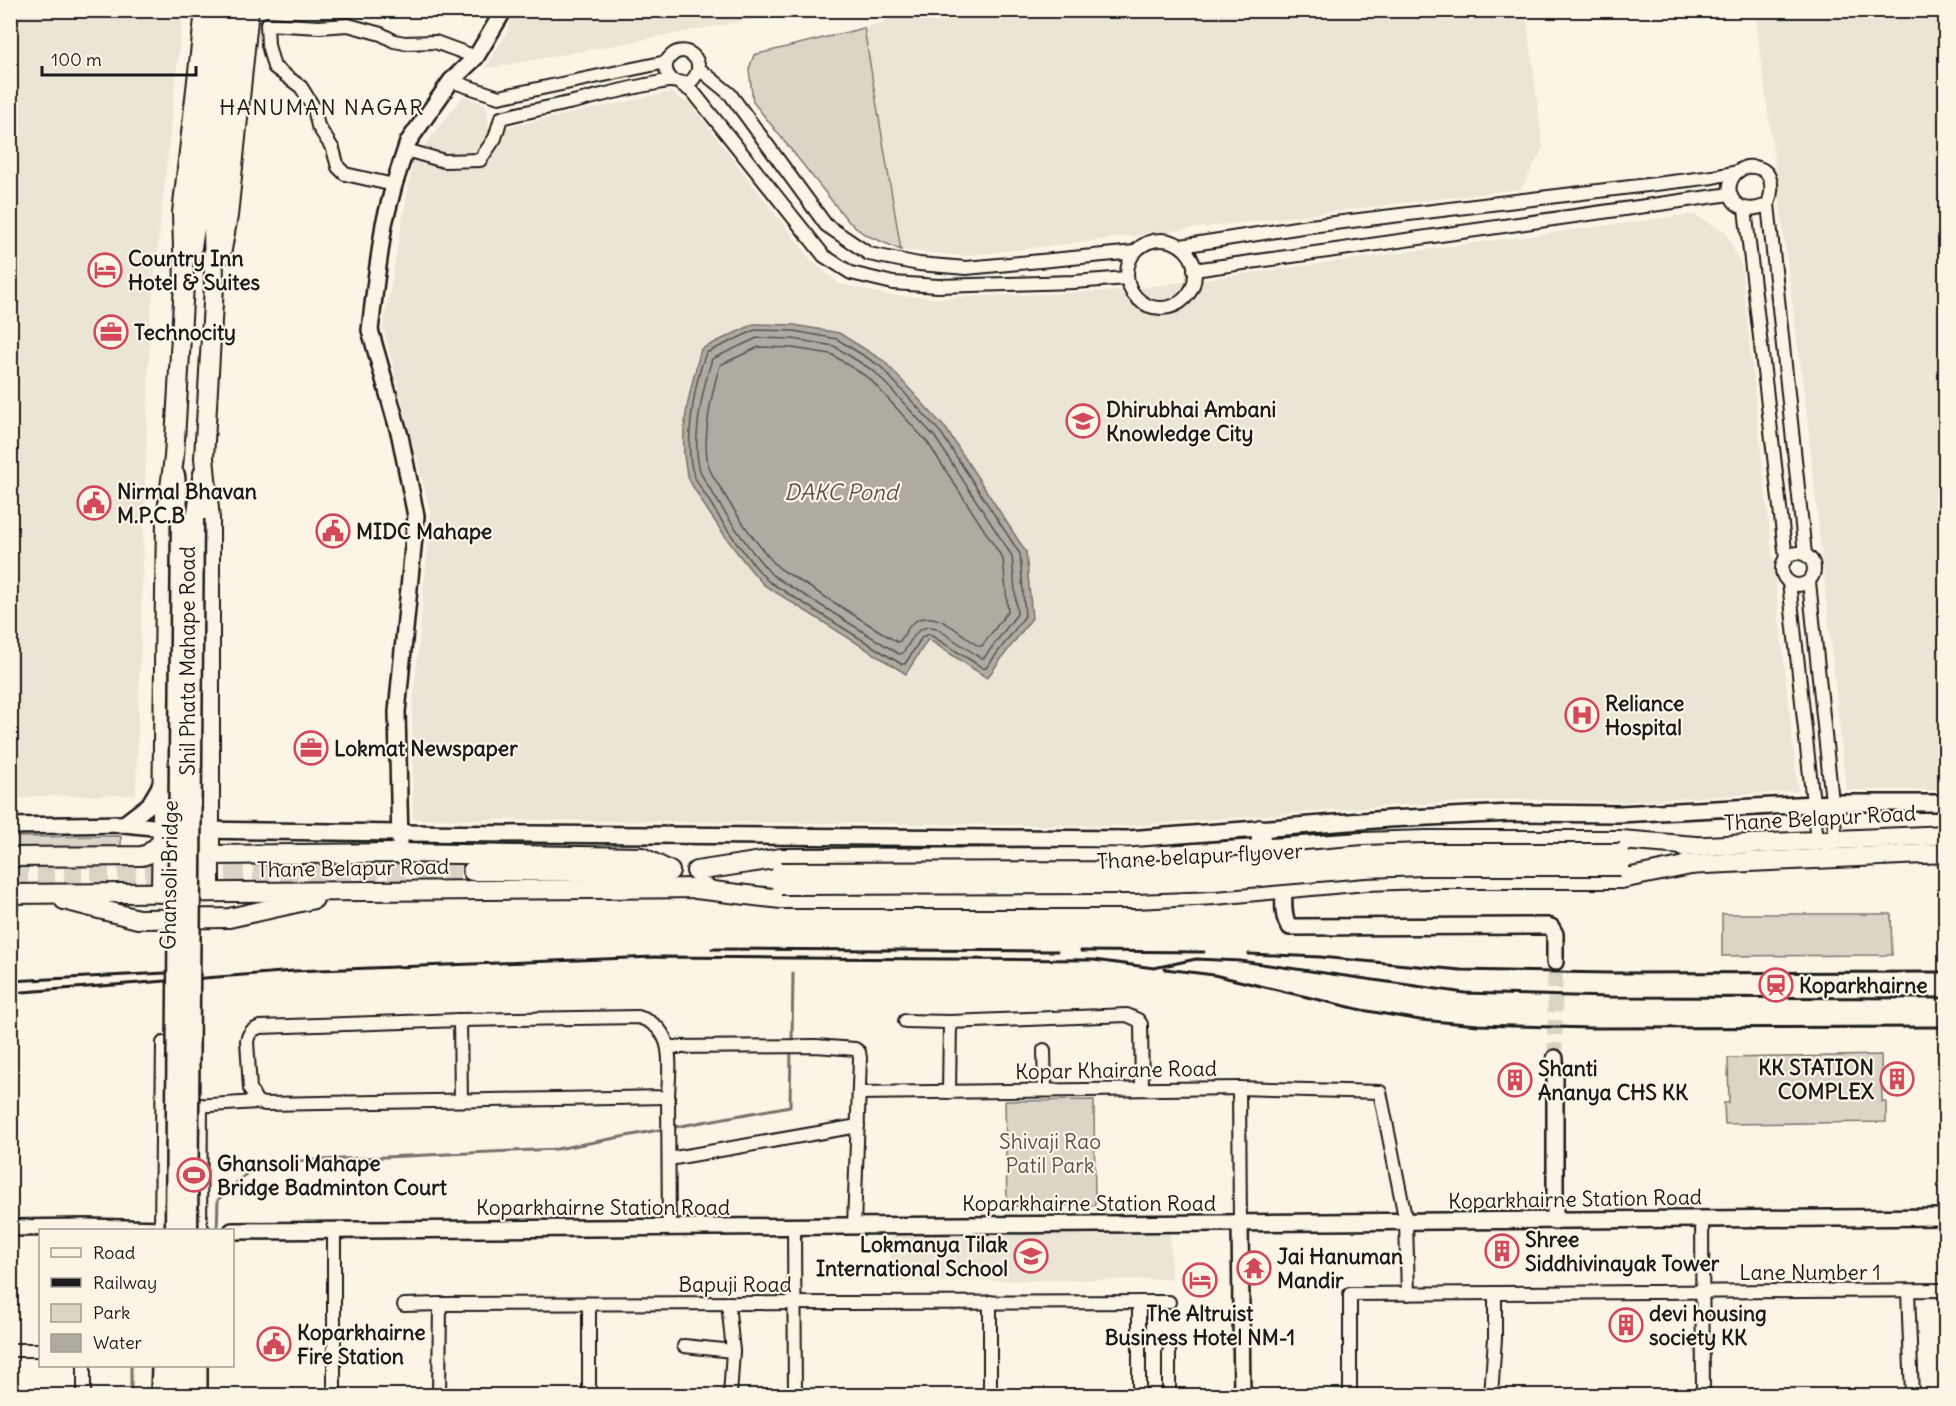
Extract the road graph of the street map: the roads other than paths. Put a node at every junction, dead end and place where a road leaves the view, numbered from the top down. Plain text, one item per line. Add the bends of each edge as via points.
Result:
1 (205, 10) edge
2 (221, 10) edge
3 (234, 10) edge
4 (249, 10) edge
5 (504, 10) edge
6 (476, 57) junction
7 (666, 62) junction
8 (698, 69) junction
9 (451, 81) junction
10 (676, 82) junction
11 (499, 97) junction
12 (501, 118) junction
13 (406, 150) junction
14 (1737, 172) junction
15 (394, 185) junction
16 (1730, 194) junction
17 (1768, 204) junction
18 (1744, 209) junction
19 (205, 224) junction
20 (1181, 246) junction
21 (1135, 252) junction
22 (1194, 270) junction
23 (1127, 278) junction
24 (184, 284) junction
25 (214, 286) junction
26 (174, 457) junction
27 (204, 458) junction
28 (188, 519) junction
29 (1805, 554) junction
30 (1786, 559) junction
31 (1789, 582) junction
32 (1809, 582) junction
33 (162, 783) junction
34 (1833, 803) junction
35 (1946, 803) edge
36 (1813, 805) junction
37 (124, 824) junction
38 (10, 826) edge
39 (1279, 827) junction
40 (1260, 829) junction
41 (209, 830) junction
42 (400, 833) junction
43 (162, 835) junction
44 (1946, 835) edge
45 (1816, 840) junction
46 (1836, 840) junction
47 (1696, 846) junction
48 (1281, 848) junction
49 (1262, 850) junction
50 (400, 853) junction
51 (1946, 853) edge
52 (210, 855) junction
53 (10, 857) edge
54 (1620, 859) junction
55 (1696, 864) junction
56 (472, 871) tunnel mouth
57 (670, 871) junction
58 (696, 880) junction
59 (1285, 889) junction
60 (1265, 890) junction
61 (351, 891) junction
62 (210, 892) junction
63 (161, 893) junction
64 (10, 894) edge
65 (40, 894) junction
66 (1555, 962) tunnel mouth
67 (460, 1020) junction
68 (905, 1021) dead end
69 (950, 1022) junction
70 (163, 1043) dead end
71 (669, 1047) junction
72 (1044, 1050) dead end
73 (1555, 1058) tunnel mouth
74 (1239, 1088) junction
75 (1142, 1089) junction
76 (1045, 1090) junction
77 (949, 1092) junction
78 (859, 1093) junction
79 (461, 1100) junction
80 (257, 1102) junction
81 (668, 1103) junction
82 (201, 1105) junction
83 (162, 1109) junction
84 (858, 1126) junction
85 (669, 1159) junction
86 (1946, 1217) edge
87 (1702, 1219) junction
88 (1555, 1221) junction
89 (1406, 1222) junction
90 (1240, 1223) junction
91 (854, 1226) junction
92 (794, 1227) junction
93 (10, 1228) edge
94 (669, 1228) junction
95 (86, 1229) edge
96 (165, 1229) edge
97 (165, 1229) edge
98 (189, 1229) edge
99 (200, 1229) edge
100 (234, 1231) edge
101 (334, 1231) junction
102 (1946, 1290) edge
103 (1908, 1291) junction
104 (1703, 1292) junction
105 (1495, 1293) junction
106 (1408, 1294) junction
107 (990, 1302) junction
108 (1139, 1302) junction
109 (1169, 1302) dead end
110 (728, 1303) junction
111 (795, 1303) junction
112 (440, 1304) junction
113 (589, 1304) junction
114 (404, 1305) dead end
115 (684, 1346) dead end
116 (10, 1350) edge
117 (39, 1350) edge
118 (733, 1351) junction
119 (1169, 1352) dead end
120 (84, 1367) edge
121 (160, 1367) edge
122 (172, 1367) edge
123 (188, 1367) edge
124 (199, 1367) edge
125 (84, 1395) edge
126 (159, 1395) edge
127 (171, 1395) edge
128 (188, 1395) edge
129 (199, 1395) edge
130 (334, 1395) edge
131 (439, 1395) edge
132 (589, 1395) edge
133 (730, 1395) edge
134 (795, 1395) edge
135 (990, 1395) edge
136 (1139, 1395) edge
137 (1169, 1395) edge
138 (1242, 1395) edge
139 (1350, 1395) edge
140 (1491, 1395) edge
141 (1703, 1395) edge
142 (1912, 1395) edge

1 - 24 main road via 182,213
2 - 19 main road
3 - 19 main road
4 - 25 main road via 228,216
5 - 6 street
6 - 9 street
6 - 15 street via 435,42 394,41 348,25 267,24 274,67 301,87 340,171
7 - 8 street via 673,54 688,52 696,59
7 - 10 street via 666,72
7 - 11 street
8 - 10 street via 686,83
8 - 21 street via 730,94 826,225 869,254 966,268
9 - 11 street
9 - 13 street
10 - 12 street
10 - 23 street via 694,93 824,256 851,273 893,283 938,286
11 - 12 street
12 - 13 street via 495,138 480,159 444,161
13 - 15 street
14 - 16 street
14 - 17 street via 1746,167 1765,172 1772,184
14 - 20 street
15 - 42 street via 384,224 370,330 400,436 416,516 398,712
16 - 18 street
16 - 22 street
17 - 18 street
17 - 29 street
18 - 30 street
19 - 24 main road
19 - 25 main road
20 - 21 street via 1152,241
20 - 22 street
21 - 23 street
22 - 23 street via 1187,296 1163,308 1144,304
24 - 26 main road, Shil Phata Mahape Road
25 - 27 main road, Shil Phata Mahape Road
26 - 28 main road, Shil Phata Mahape Road
26 - 33 main road, Shil Phata Mahape Road via 165,519
27 - 28 main road
27 - 41 main road, Shil Phata Mahape Road via 210,519
28 - 96 main road, Ghansoli Bridge, bridge
28 - 98 main road, Ghansoli Bridge, bridge
29 - 30 street
29 - 32 street via 1814,567
30 - 31 street via 1783,573
31 - 32 street
31 - 36 street
32 - 34 street
33 - 37 street via 148,805
33 - 43 main road, Shil Phata Mahape Road
34 - 35 street
34 - 36 street
34 - 46 street
36 - 39 street via 1619,814 1490,814
36 - 45 street
37 - 38 street
37 - 43 street
39 - 40 street
39 - 48 street
40 - 42 street via 1128,839
40 - 49 main road
41 - 42 street
41 - 43 street
41 - 52 main road, Shil Phata Mahape Road
42 - 50 street
43 - 53 main road via 142,856
43 - 63 main road, Shil Phata Mahape Road
44 - 46 main road, Thane Belapur Road
45 - 46 main road, Thane Belapur Road
45 - 47 main road, Thane Belapur Road
47 - 48 main road via 1621,840 1427,840
47 - 54 main road
48 - 49 main road
48 - 59 street
49 - 58 main road via 1135,857 781,858
49 - 60 main road
50 - 52 main road, Thane Belapur Road
50 - 57 main road, Thane Belapur Road via 642,857
51 - 55 main road, Thane Belapur Road
52 - 62 main road, Shil Phata Mahape Road
54 - 55 main road
54 - 58 main road, Thane belapur flyover, bridge via 1365,868 1135,884
55 - 59 main road via 1621,879 1427,879
56 - 57 main road
57 - 58 main road, Thane Belapur Road
58 - 60 main road via 781,899 1136,898
58 - 61 main road, Thane Belapur Road
59 - 60 main road
59 - 66 street via 1285,914 1290,927 1547,926 1555,934
61 - 62 main road, Thane Belapur Road
61 - 65 main road via 229,918 138,919
62 - 63 main road, Thane Belapur Road
63 - 65 main road, Thane Belapur Road
64 - 65 main road, Thane Belapur Road
67 - 71 street via 638,1017 660,1030
67 - 79 street
67 - 80 street via 252,1030 247,1041 250,1089
68 - 69 street
69 - 75 street via 1134,1017 1141,1024
69 - 77 street
70 - 83 street
71 - 78 street via 855,1049 859,1052
71 - 81 street
72 - 76 street
73 - 88 street
74 - 75 street, Kopar Khairane Road
74 - 89 street via 1380,1092
74 - 90 street, Kopar Khairane Road
75 - 76 street, Kopar Khairane Road
76 - 77 street, Kopar Khairane Road
77 - 78 street, Kopar Khairane Road
78 - 84 street
79 - 80 street
79 - 81 street
80 - 82 street
81 - 85 street
82 - 83 street
82 - 99 street
83 - 97 street
84 - 85 street
84 - 91 street
85 - 94 street
86 - 87 street, Koparkhairne Station Road
87 - 88 street, Koparkhairne Station Road
87 - 104 street
88 - 89 street, Koparkhairne Station Road
89 - 90 street, Koparkhairne Station Road
89 - 106 street
90 - 91 street, Koparkhairne Station Road
90 - 138 street
91 - 92 street, Koparkhairne Station Road
92 - 94 street, Koparkhairne Station Road
92 - 111 street
93 - 95 street
94 - 101 street, Koparkhairne Station Road
100 - 101 street, Koparkhairne Station Road
101 - 130 street
102 - 103 street, Lane Number 1
103 - 104 street, Lane Number 1
103 - 142 street
104 - 105 street, Lane Number 1
104 - 141 street
105 - 106 street, Lane Number 1
105 - 140 street
106 - 139 street, Lane Number 1 via 1350,1294
107 - 108 street, Bapuji Road
107 - 111 street, Bapuji Road
107 - 135 street
108 - 109 street, Bapuji Road
108 - 136 street
110 - 111 street, Bapuji Road
110 - 113 street, Bapuji Road
110 - 118 street
111 - 134 street
112 - 113 street, Bapuji Road
112 - 114 street, Bapuji Road
112 - 131 street
113 - 132 street
115 - 118 street
116 - 117 street
118 - 133 street
119 - 137 street
120 - 125 street
121 - 126 street
122 - 127 main road
123 - 128 main road
124 - 129 street

